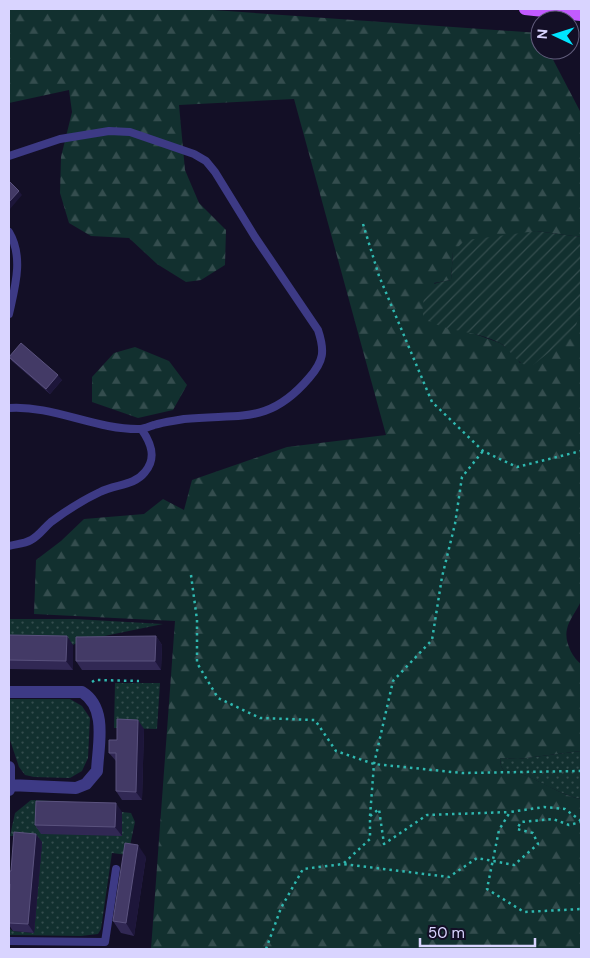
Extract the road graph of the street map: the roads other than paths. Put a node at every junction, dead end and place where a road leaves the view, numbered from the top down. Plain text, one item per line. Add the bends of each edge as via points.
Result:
1 (525, 9) edge
2 (581, 14) edge
3 (9, 156) edge
4 (9, 232) edge
5 (9, 314) edge
6 (9, 408) edge
7 (142, 430) junction
8 (10, 543) edge
9 (9, 692) edge
10 (9, 767) edge
11 (9, 785) edge
12 (9, 790) edge
13 (116, 868) dead end
14 (9, 941) edge

1 - 2 main road
3 - 7 lane via 60,139 109,131 130,132 194,154 215,172 318,330 324,347 320,360 301,388 280,405 251,415 170,421
4 - 5 lane via 17,252 16,282
6 - 7 lane via 26,408
7 - 8 lane via 152,450 151,462 138,479 83,500 33,539
9 - 11 street via 82,692 94,703 100,720 97,771 86,784 76,788
10 - 11 street
11 - 12 street
13 - 14 lane via 105,942

